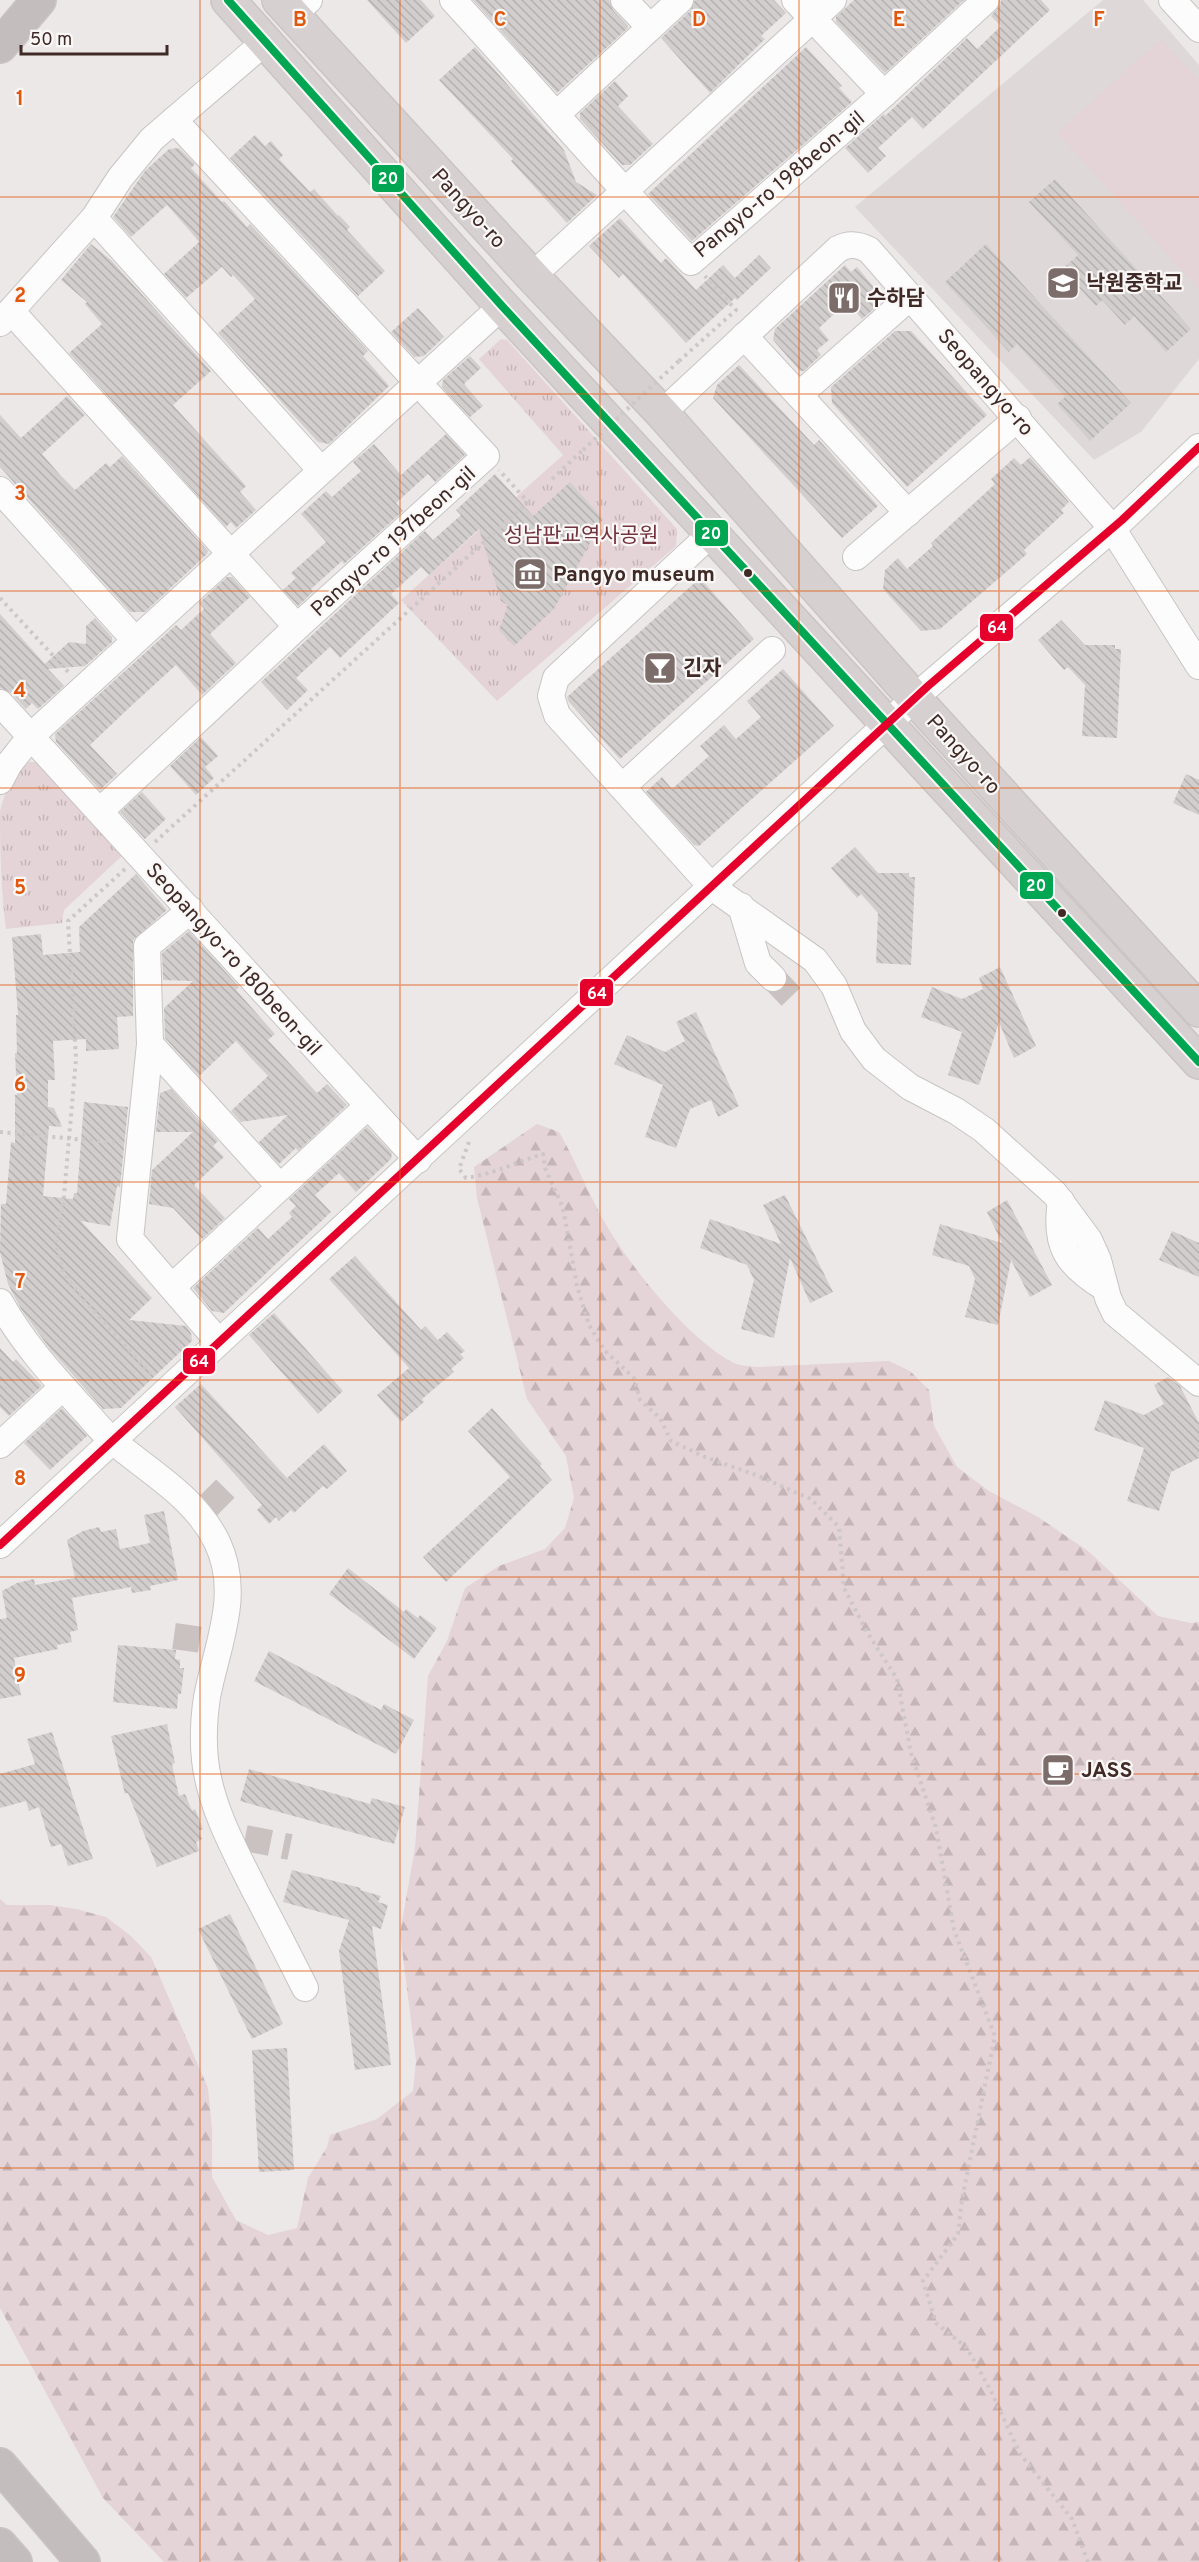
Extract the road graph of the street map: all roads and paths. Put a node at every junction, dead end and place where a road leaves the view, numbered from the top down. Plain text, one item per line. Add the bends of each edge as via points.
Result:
1 (39, 0) edge
2 (228, 0) edge
3 (453, 0) edge
4 (624, 0) edge
5 (680, 0) edge
6 (795, 0) edge
7 (833, 0) edge
8 (986, 0) edge
9 (1172, 0) edge
10 (294, 5) edge
11 (812, 19) junction
12 (650, 27) junction
13 (1199, 29) edge
14 (265, 42) junction
15 (0, 46) edge
16 (884, 94) junction
17 (557, 114) junction
18 (174, 120) junction
19 (624, 193) junction
20 (94, 218) junction
21 (691, 262) junction
22 (532, 276) junction
23 (910, 297) junction
24 (502, 306) junction
25 (6, 317) edge
26 (744, 336) junction
27 (418, 381) junction
28 (799, 395) junction
29 (662, 413) junction
30 (1018, 418) junction
31 (1199, 447) edge
32 (486, 456) junction
33 (321, 470) junction
34 (552, 479) dead end
35 (0, 490) edge
36 (908, 513) junction
37 (1112, 528) junction
38 (713, 532) junction
39 (230, 554) junction
40 (856, 557) dead end
41 (0, 598) edge
42 (297, 627) junction
43 (135, 640) junction
44 (772, 650) dead end
45 (1199, 666) edge
46 (83, 688) junction
47 (915, 699) junction
48 (0, 703) edge
49 (886, 725) junction
50 (31, 736) junction
51 (0, 781) edge
52 (622, 787) junction
53 (100, 811) junction
54 (140, 855) junction
55 (712, 887) junction
56 (741, 906) junction
57 (191, 910) junction
58 (772, 978) tunnel mouth
59 (1199, 1010) edge
60 (150, 1044) junction
61 (1199, 1062) edge
62 (479, 1104) junction
63 (367, 1107) junction
64 (0, 1132) edge
65 (69, 1139) junction
66 (139, 1146) junction
67 (418, 1160) junction
68 (280, 1187) junction
69 (172, 1287) junction
70 (0, 1302) edge
71 (219, 1342) junction
72 (1199, 1383) edge
73 (63, 1387) junction
74 (165, 1392) junction
75 (113, 1441) junction
76 (0, 1445) edge
77 (0, 1545) edge
78 (305, 1988) dead end
79 (0, 2458) edge
80 (9, 2476) edge
81 (0, 2545) edge
82 (15, 2562) edge
83 (83, 2562) edge
84 (1088, 2562) edge

1 - 15 highway
2 - 14 main road, Pangyo-ro
3 - 17 street, Pangyo-ro 198beon-gil
4 - 12 street
5 - 12 street
6 - 11 street
7 - 11 street
8 - 16 street, Pangyo-ro 198beon-gil
9 - 13 street
10 - 22 main road, Pangyo-ro
11 - 16 street
11 - 19 street
12 - 17 street
14 - 18 street
14 - 24 main road, Pangyo-ro
16 - 21 street, Pangyo-ro 198beon-gil
17 - 19 street, Pangyo-ro 198beon-gil
18 - 20 street via 134,160
18 - 27 street, Pangyo-ro 197beon-gil
19 - 21 street, Pangyo-ro 198beon-gil
19 - 22 street
20 - 25 street
20 - 33 street
21 - 34 path, bridge via 736,310
22 - 29 main road, Pangyo-ro
23 - 26 street, Seopangyo-ro via 869,250 854,244 838,249
23 - 28 street
23 - 30 street, Seopangyo-ro
24 - 27 street
24 - 38 main road, Pangyo-ro
25 - 39 street, Pangyo-ro 197beon-gil
26 - 28 street
26 - 29 street
27 - 32 street, Pangyo-ro 197beon-gil
27 - 33 street
28 - 36 street
29 - 47 main road, Pangyo-ro
30 - 36 street
30 - 37 street, Seopangyo-ro
31 - 37 street
32 - 42 street, Pangyo-ro 197beon-gil
32 - 54 path via 528,502
33 - 39 street
35 - 43 street
36 - 40 street
37 - 45 street, Seopangyo-ro
37 - 47 street
38 - 49 main road, Pangyo-ro
38 - 52 street via 556,678 552,687 552,706 557,715
39 - 42 street, Pangyo-ro 197beon-gil
39 - 43 street
41 - 46 path
42 - 53 street
43 - 46 street
44 - 52 street
46 - 50 street
47 - 49 street
47 - 59 main road, Pangyo-ro
48 - 50 street, Seopangyo-ro 180beon-gil
49 - 55 street
49 - 61 main road, Pangyo-ro
50 - 51 street
50 - 53 street, Seopangyo-ro 180beon-gil
52 - 55 street
53 - 54 street, Seopangyo-ro 180beon-gil
54 - 57 street, Seopangyo-ro 180beon-gil
54 - 65 path via 68,921 76,1059
55 - 56 street
55 - 62 street
56 - 58 street via 758,963
56 - 72 street via 815,960 834,986 853,1031 874,1059 910,1087 984,1130 1061,1201 1089,1240 1115,1313
57 - 60 street via 147,946
57 - 63 street, Seopangyo-ro 180beon-gil
60 - 66 street
60 - 68 street
62 - 67 street
62 - 84 path via 459,1169 466,1179 492,1174 543,1154 563,1208 577,1286 589,1325 605,1351 634,1378 640,1400 660,1418 671,1441 811,1499 839,1527 844,1588 897,1679 911,1753 936,1828 954,1930 996,2036 958,2234 923,2281 936,2323 967,2348 1020,2454 1072,2519
63 - 67 street, Seopangyo-ro 180beon-gil
63 - 68 street
64 - 65 path
65 - 66 path
65 - 74 path via 56,1244 64,1274
66 - 69 street via 130,1239
67 - 71 street
68 - 69 street
69 - 71 street
70 - 73 street via 23,1339
71 - 74 street
73 - 75 street
73 - 76 street
74 - 75 street
75 - 77 street
75 - 78 street via 203,1510 218,1543 225,1564 228,1600 215,1642 207,1698 205,1760 216,1803 237,1836
79 - 80 highway
80 - 83 highway
81 - 82 highway

